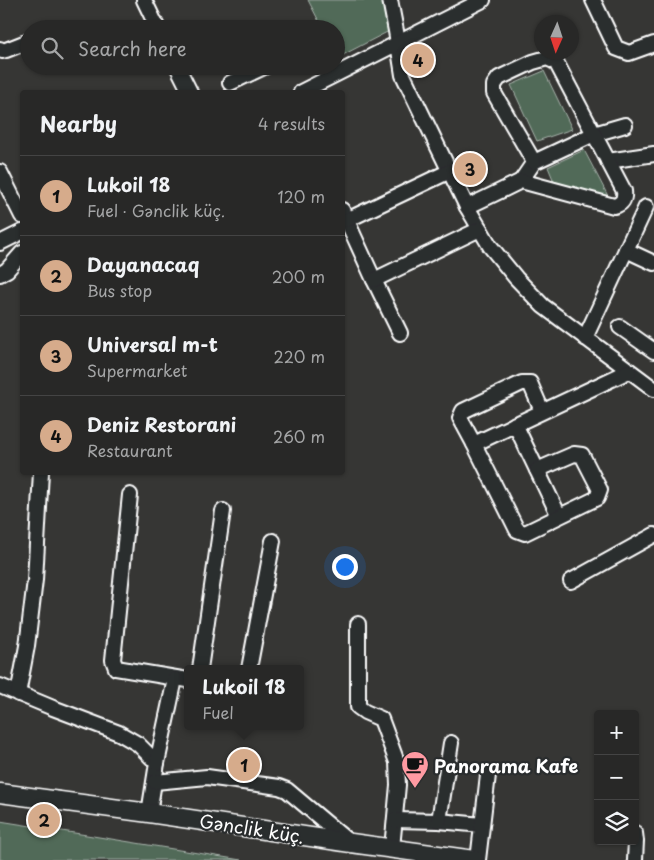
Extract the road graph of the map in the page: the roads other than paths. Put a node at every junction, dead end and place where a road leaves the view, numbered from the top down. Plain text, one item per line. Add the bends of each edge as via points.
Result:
1 (144, 0) edge
2 (390, 0) edge
3 (483, 0) edge
4 (592, 0) edge
5 (154, 20) edge
6 (398, 44) junction
7 (654, 44) edge
8 (20, 45) edge
9 (0, 49) edge
10 (345, 65) edge
11 (182, 75) edge
12 (247, 75) edge
13 (324, 75) edge
14 (230, 83) dead end
15 (189, 90) edge
16 (303, 90) edge
17 (625, 125) dead end
18 (594, 134) junction
19 (654, 154) edge
20 (608, 161) junction
21 (534, 162) junction
22 (450, 171) junction
23 (0, 172) edge
24 (520, 181) junction
25 (622, 201) junction
26 (467, 207) junction
27 (650, 208) edge
28 (20, 212) edge
29 (345, 215) edge
30 (480, 229) junction
31 (20, 233) edge
32 (0, 243) edge
33 (626, 250) junction
34 (20, 255) edge
35 (654, 263) edge
36 (0, 274) edge
37 (374, 280) junction
38 (620, 327) dead end
39 (400, 333) dead end
40 (585, 338) junction
41 (654, 351) edge
42 (629, 371) junction
43 (654, 389) edge
44 (542, 411) junction
45 (514, 424) junction
46 (474, 444) junction
47 (537, 470) junction
48 (41, 475) edge
49 (130, 495) dead end
50 (223, 511) dead end
51 (559, 516) junction
52 (654, 535) edge
53 (273, 541) dead end
54 (571, 581) dead end
55 (358, 624) dead end
56 (201, 665) edge
57 (250, 665) edge
58 (181, 680) edge
59 (0, 686) edge
60 (18, 694) junction
61 (450, 742) dead end
62 (158, 763) junction
63 (488, 775) dead end
64 (154, 782) junction
65 (0, 793) edge
66 (149, 813) junction
67 (395, 820) junction
68 (439, 820) junction
69 (482, 825) junction
70 (351, 843) junction
71 (636, 845) edge
72 (392, 848) junction
73 (474, 860) edge
74 (478, 860) edge
75 (635, 860) edge

1 - 5 street
2 - 6 street
3 - 6 street
4 - 7 street via 616,48 629,53
6 - 10 street
6 - 22 street via 403,75
8 - 9 street
11 - 15 street
12 - 14 street
13 - 16 street
17 - 18 street
18 - 20 street
18 - 21 street
18 - 21 street via 556,62 547,58 533,62 499,78 494,85 494,93
19 - 20 street
20 - 25 street via 624,191
21 - 24 street
22 - 26 street
22 - 29 street
23 - 28 street
24 - 25 street via 614,206
24 - 26 street
25 - 27 street
26 - 30 street
27 - 33 street
29 - 37 street
30 - 37 street
30 - 40 street via 490,246 536,299
31 - 32 street
33 - 35 street
33 - 40 street
34 - 36 street
37 - 39 street
38 - 41 street
40 - 42 street
42 - 43 street
42 - 44 street
44 - 45 street
44 - 46 street via 530,383 522,383 463,410 460,418
45 - 46 street
45 - 47 street
46 - 51 street via 517,530 525,533
47 - 51 street
47 - 51 street via 574,454 582,455 600,490 597,498
48 - 60 street via 35,580
49 - 58 street via 113,660 116,668
50 - 56 street
52 - 54 street
53 - 57 street
55 - 67 street via 358,706 382,719 397,762
58 - 62 street
59 - 60 street
60 - 62 street via 119,733 138,744
61 - 68 street
62 - 64 street
63 - 69 street
64 - 66 street
64 - 70 street via 208,778 279,787 288,790
65 - 66 main road, Gənclik küç.
66 - 70 main road, Gənclik küç.
67 - 68 street
67 - 72 street
68 - 69 street
69 - 74 street
70 - 72 main road, Gənclik küç.
71 - 75 street
72 - 73 main road, Gənclik küç.

